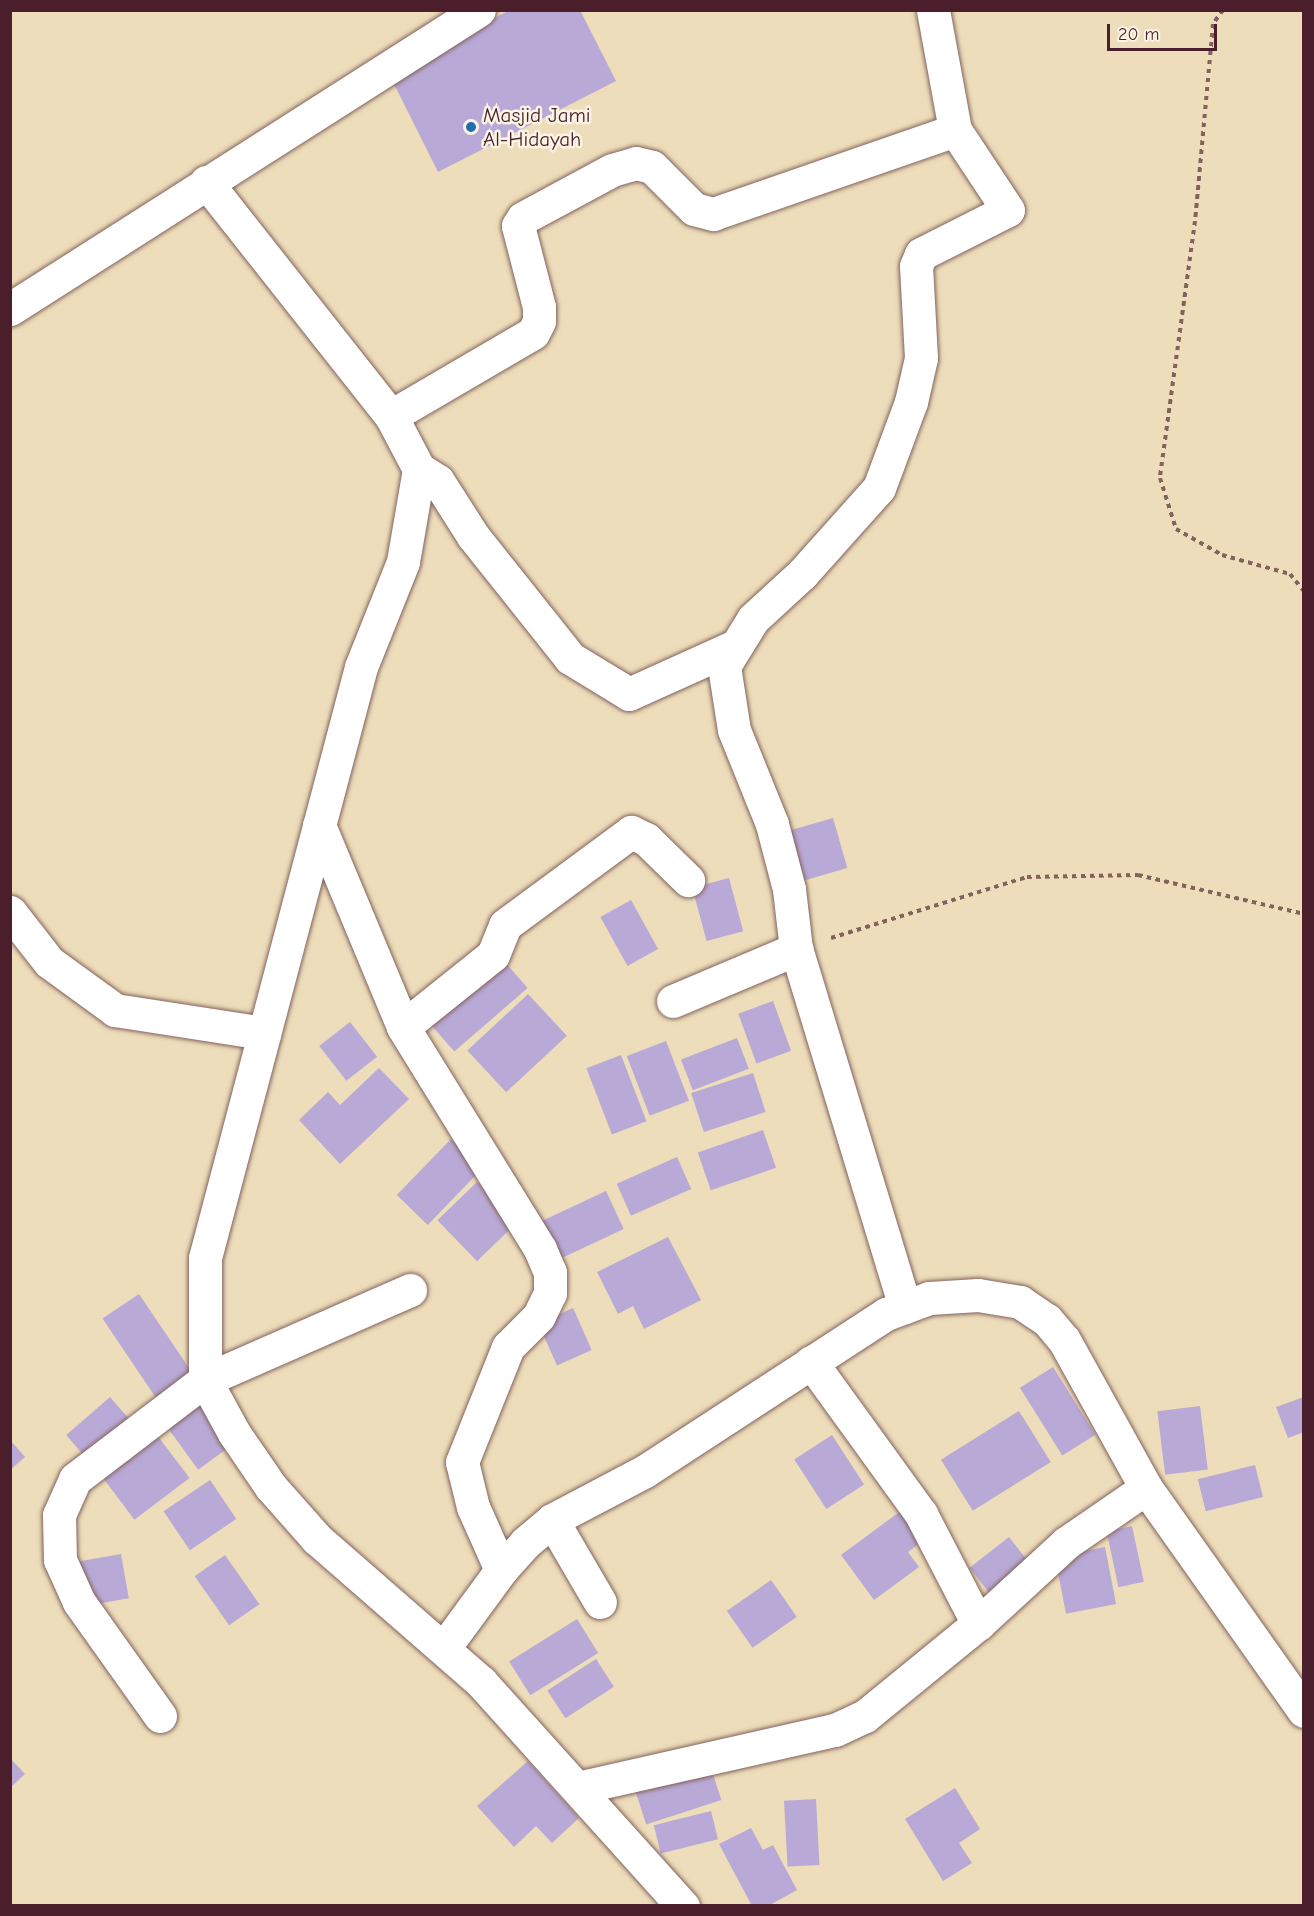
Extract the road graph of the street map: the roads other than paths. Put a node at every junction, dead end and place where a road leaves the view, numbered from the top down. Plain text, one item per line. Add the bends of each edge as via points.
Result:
1 (479, 10) edge
2 (933, 10) edge
3 (956, 130) junction
4 (206, 182) junction
5 (10, 309) edge
6 (391, 416) junction
7 (419, 469) junction
8 (733, 647) junction
9 (319, 825) junction
10 (688, 880) dead end
11 (10, 912) edge
12 (796, 949) junction
13 (673, 1001) dead end
14 (403, 1027) junction
15 (264, 1033) junction
16 (410, 1290) dead end
17 (905, 1307) junction
18 (811, 1362) junction
19 (205, 1380) junction
20 (1146, 1488) junction
21 (552, 1521) junction
22 (501, 1570) junction
23 (600, 1602) dead end
24 (978, 1624) junction
25 (444, 1648) junction
26 (1304, 1711) edge
27 (160, 1716) dead end
28 (577, 1788) junction
29 (683, 1905) edge

1 - 4 street
2 - 3 street
3 - 6 street via 713,214 694,208 652,167 636,163 612,170 523,218 518,226 539,307 539,321 533,333
3 - 8 street via 1008,210 921,254 916,266 921,358 911,402 879,488 802,574 753,619
4 - 5 street
4 - 6 street
6 - 7 street
7 - 8 street via 438,481 473,536 570,658 629,694
7 - 9 street via 403,562 361,667
8 - 12 street via 724,666 730,713 772,824 789,889
9 - 14 street
9 - 15 street
10 - 14 street via 646,839 631,832 505,925 493,955
11 - 15 street via 49,962 115,1010
12 - 13 street
12 - 17 street
14 - 22 street via 518,1212 550,1272 550,1293 539,1316 508,1347 462,1462 474,1507
15 - 19 street via 205,1258
16 - 19 street
17 - 18 street via 886,1314
17 - 20 street via 929,1298 978,1294 1020,1302 1047,1320 1064,1340
18 - 21 street via 635,1477
18 - 24 street via 921,1514
19 - 25 street via 234,1432 286,1504 317,1539
19 - 27 street via 75,1479 59,1515 60,1560 79,1602
20 - 24 street via 1058,1550
20 - 26 street
21 - 22 street
21 - 23 street
22 - 25 street
24 - 28 street via 865,1716 835,1730
25 - 28 street via 481,1682
28 - 29 street

